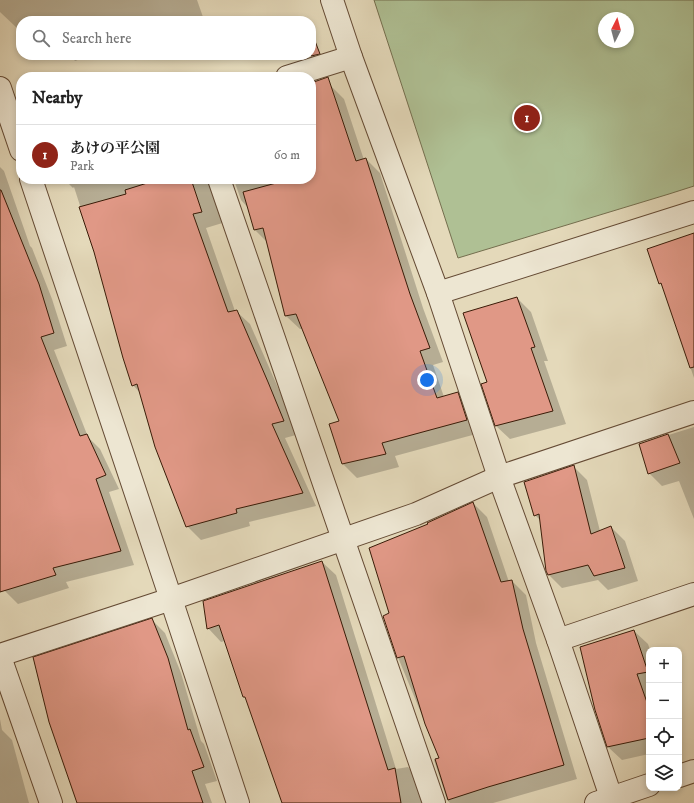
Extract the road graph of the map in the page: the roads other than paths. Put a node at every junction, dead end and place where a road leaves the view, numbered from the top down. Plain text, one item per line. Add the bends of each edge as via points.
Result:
1 (332, 0) edge
2 (351, 57) junction
3 (303, 72) edge
4 (0, 88) edge
5 (16, 135) edge
6 (33, 184) edge
7 (221, 184) edge
8 (694, 212) edge
9 (438, 293) junction
10 (694, 412) edge
11 (499, 477) junction
12 (343, 539) junction
13 (694, 594) edge
14 (171, 599) junction
15 (558, 640) junction
16 (0, 656) edge
17 (694, 771) edge
18 (682, 775) edge
19 (646, 787) edge
20 (607, 801) edge
21 (51, 803) edge
22 (238, 803) edge
23 (434, 803) edge

1 - 2 street
2 - 3 street
2 - 9 street
4 - 5 street
6 - 14 street
7 - 12 street
8 - 9 street
9 - 11 street
10 - 11 street
11 - 12 street via 416,514
11 - 15 street
12 - 14 street
12 - 23 street
13 - 15 street
14 - 16 street
14 - 22 street
15 - 20 street
16 - 21 street
17 - 18 street
19 - 20 street

